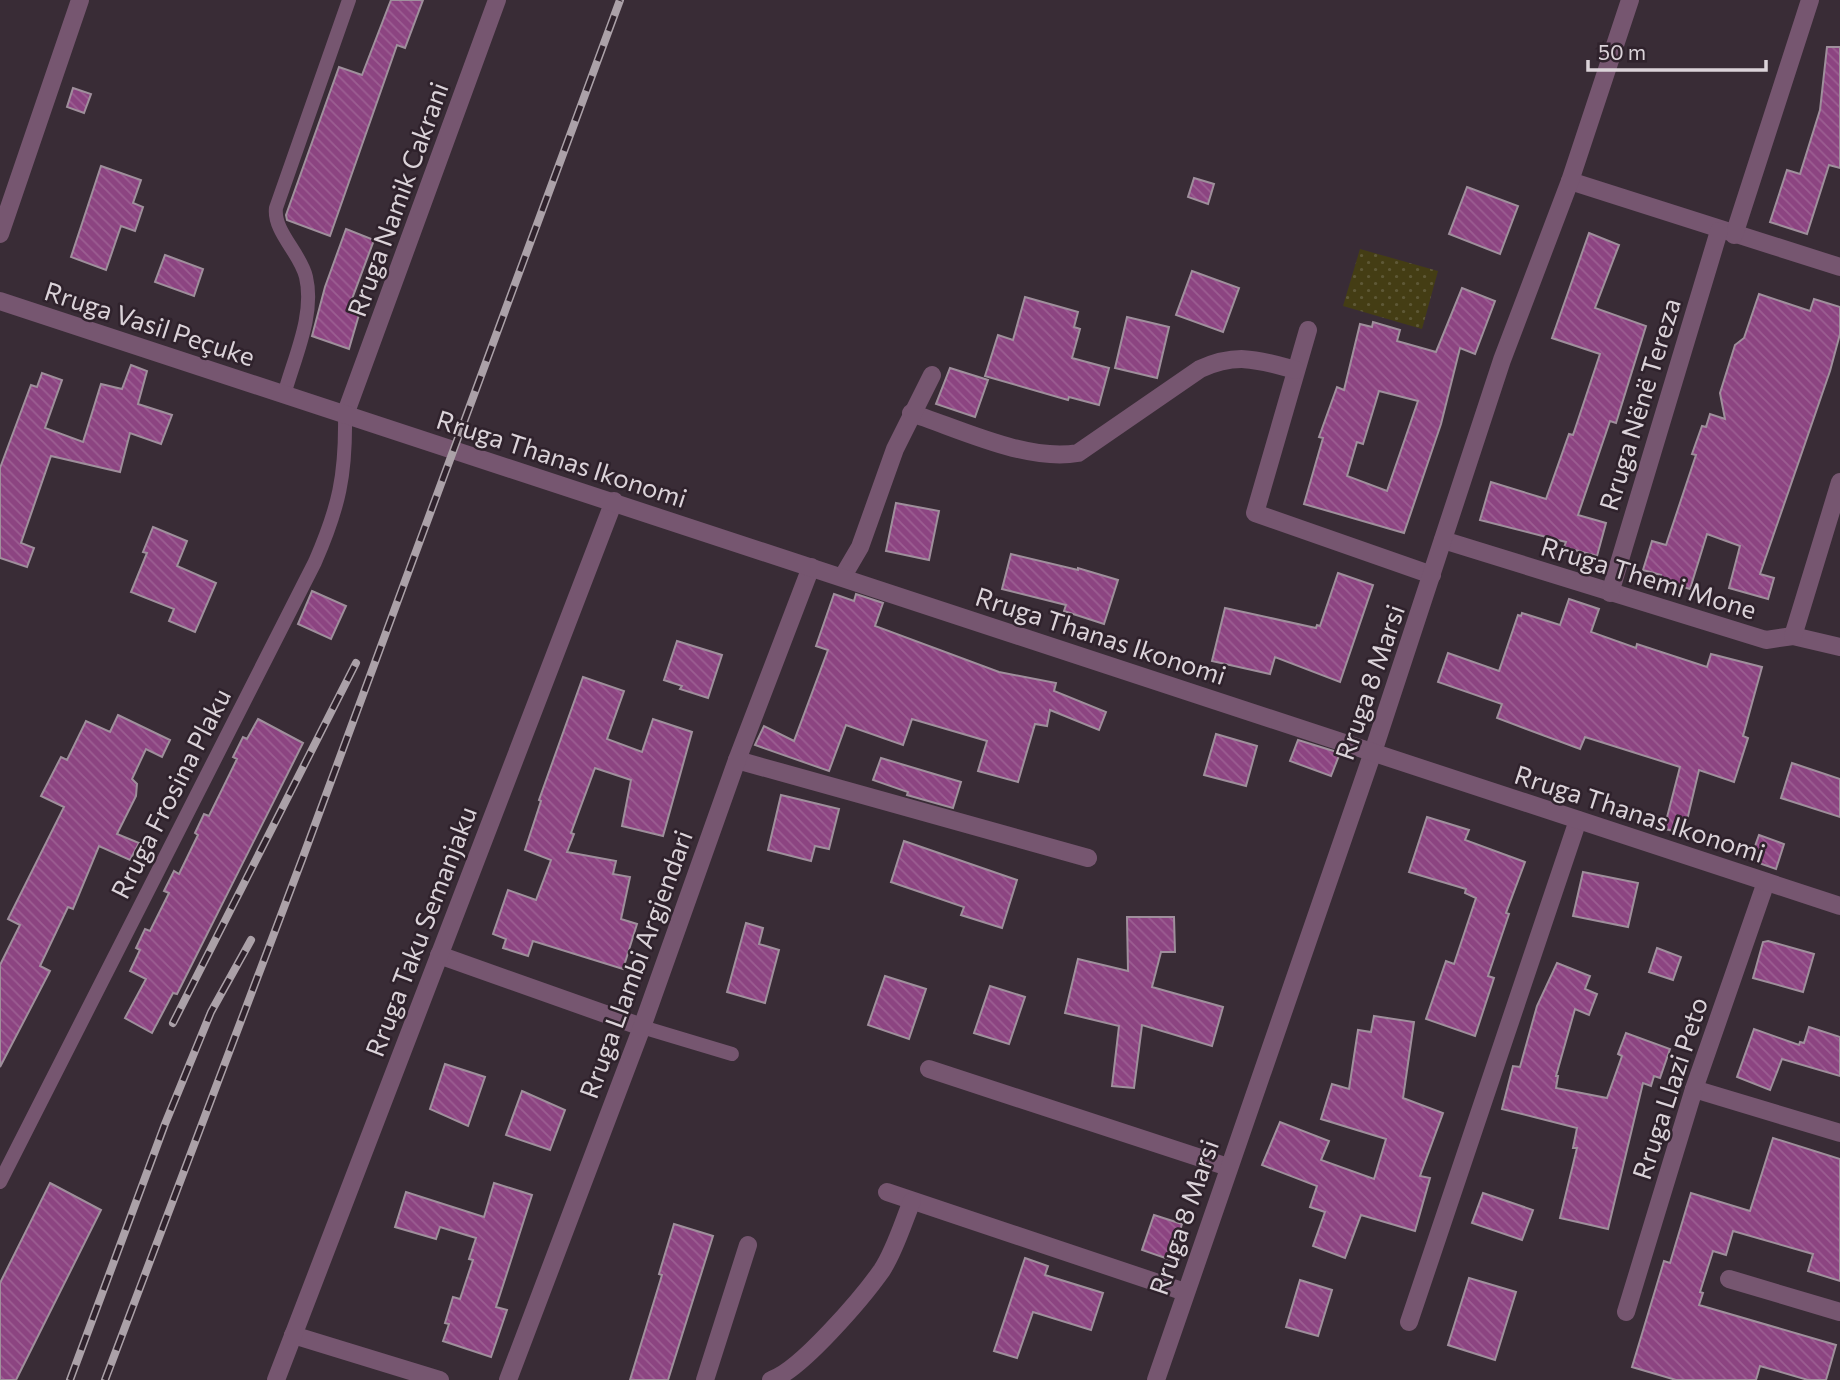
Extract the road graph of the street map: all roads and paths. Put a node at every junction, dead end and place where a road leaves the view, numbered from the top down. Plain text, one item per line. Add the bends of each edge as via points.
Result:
1 (80, 0) edge
2 (349, 0) edge
3 (497, 0) edge
4 (1630, 0) edge
5 (1810, 0) edge
6 (1570, 181) junction
7 (1727, 233) junction
8 (0, 234) edge
9 (1840, 267) edge
10 (0, 301) edge
11 (1308, 330) dead end
12 (1296, 370) junction
13 (932, 375) dead end
14 (284, 395) junction
15 (911, 413) junction
16 (345, 415) junction
17 (1840, 482) edge
18 (614, 501) junction
19 (1443, 540) junction
20 (811, 566) junction
21 (1432, 575) junction
22 (843, 576) junction
23 (1610, 593) junction
24 (1793, 636) junction
25 (1840, 647) edge
26 (1373, 752) junction
27 (737, 760) junction
28 (1578, 820) junction
29 (1088, 858) dead end
30 (1766, 882) junction
31 (1840, 906) edge
32 (439, 955) junction
33 (642, 1027) junction
34 (732, 1054) dead end
35 (929, 1069) dead end
36 (1694, 1089) junction
37 (1840, 1133) edge
38 (1228, 1167) junction
39 (0, 1182) edge
40 (887, 1192) dead end
41 (912, 1201) junction
42 (748, 1245) dead end
43 (1729, 1279) dead end
44 (1185, 1292) junction
45 (1626, 1312) dead end
46 (1840, 1312) edge
47 (1409, 1322) dead end
48 (293, 1335) junction
49 (276, 1380) edge
50 (440, 1380) edge
51 (508, 1380) edge
52 (705, 1380) edge
53 (771, 1380) edge
54 (1156, 1380) edge

1 - 8 street
2 - 14 lane, Rruga Vasil Peçuke via 276,208 278,225 301,259 309,304
3 - 16 street, Rruga Namik Cakrani
4 - 6 street, Rruga 8 Marsi
5 - 7 street, Rruga Nënë Tereza
6 - 7 street
6 - 19 street, Rruga 8 Marsi via 1506,348
7 - 9 street
7 - 23 street, Rruga Nënë Tereza
10 - 14 street, Rruga Vasil Peçuke
11 - 12 street
12 - 15 street via 1247,358 1223,359 1200,369 1078,453 1057,456
12 - 21 street via 1255,513
13 - 15 street
14 - 16 street, Rruga Vasil Peçuke
15 - 22 street via 860,547
16 - 18 street, Rruga Thanas Ikonomi
16 - 39 lane, Rruga Frosina Plaku via 341,495 315,562
17 - 24 street
18 - 20 street, Rruga Thanas Ikonomi
18 - 32 street, Rruga Taku Semanjaku
19 - 21 street, Rruga 8 Marsi
19 - 23 street, Rruga Themi Mone
20 - 22 street, Rruga Thanas Ikonomi
20 - 27 street, Rruga Llambi Argjendari
21 - 26 street, Rruga 8 Marsi
22 - 26 street, Rruga Thanas Ikonomi
23 - 24 street, Rruga Themi Mone via 1766,640
24 - 25 street, Rruga Themi Mone
26 - 28 street, Rruga Thanas Ikonomi
26 - 38 street, Rruga 8 Marsi
27 - 29 street
27 - 33 street, Rruga Llambi Argjendari
28 - 30 street, Rruga Thanas Ikonomi
28 - 47 street
30 - 31 street, Rruga Thanas Ikonomi
30 - 36 street, Rruga Llazi Peto
32 - 33 street
32 - 48 street, Rruga Taku Semanjaku
33 - 34 lane
33 - 51 street, Rruga Llambi Argjendari
35 - 38 street
36 - 37 street
36 - 45 street, Rruga Llazi Peto
38 - 44 street, Rruga 8 Marsi
40 - 41 street
41 - 44 street
41 - 53 street via 883,1269 811,1350 781,1377
42 - 52 street
43 - 46 street
44 - 54 street, Rruga 8 Marsi
48 - 49 street, Rruga Taku Semanjaku
48 - 50 street

